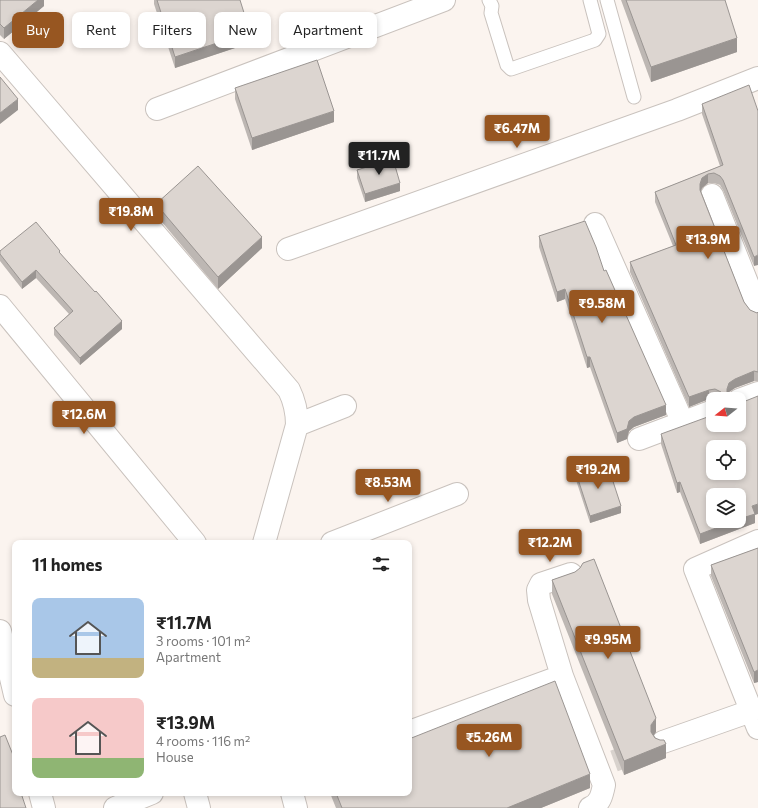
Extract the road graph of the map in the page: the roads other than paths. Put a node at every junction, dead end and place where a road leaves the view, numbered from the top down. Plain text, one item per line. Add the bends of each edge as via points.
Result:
1 (444, 0) edge
2 (489, 0) edge
3 (590, 0) edge
4 (607, 0) edge
5 (0, 53) edge
6 (758, 78) edge
7 (634, 98) dead end
8 (156, 109) dead end
9 (712, 195) dead end
10 (595, 224) dead end
11 (288, 248) dead end
12 (0, 306) edge
13 (758, 310) edge
14 (758, 392) edge
15 (746, 397) edge
16 (345, 406) dead end
17 (706, 414) edge
18 (683, 423) junction
19 (297, 425) junction
20 (639, 439) dead end
21 (457, 494) dead end
22 (193, 540) edge
23 (265, 540) edge
24 (340, 540) edge
25 (758, 541) edge
26 (571, 574) edge
27 (0, 631) edge
28 (562, 676) junction
29 (12, 677) edge
30 (754, 712) edge
31 (412, 731) edge
32 (663, 742) tunnel mouth
33 (41, 796) edge
34 (145, 796) edge
35 (196, 796) edge
36 (293, 796) edge
37 (44, 808) edge
38 (115, 808) edge
39 (199, 808) edge
40 (296, 808) edge
41 (590, 808) edge

1 - 8 street
2 - 3 lane via 506,65 511,69 595,40 599,34
4 - 7 lane
5 - 19 street via 288,390 295,401
6 - 11 street via 677,110
9 - 13 street
10 - 18 street
12 - 22 street
14 - 15 street
16 - 19 street
17 - 18 street
18 - 20 street
19 - 23 street
21 - 24 street
25 - 30 street via 694,569
26 - 28 street via 541,584 538,590
27 - 29 street
28 - 31 street
28 - 41 street via 606,765 602,797
30 - 32 street
33 - 37 street
34 - 38 street
35 - 39 street
36 - 40 street

